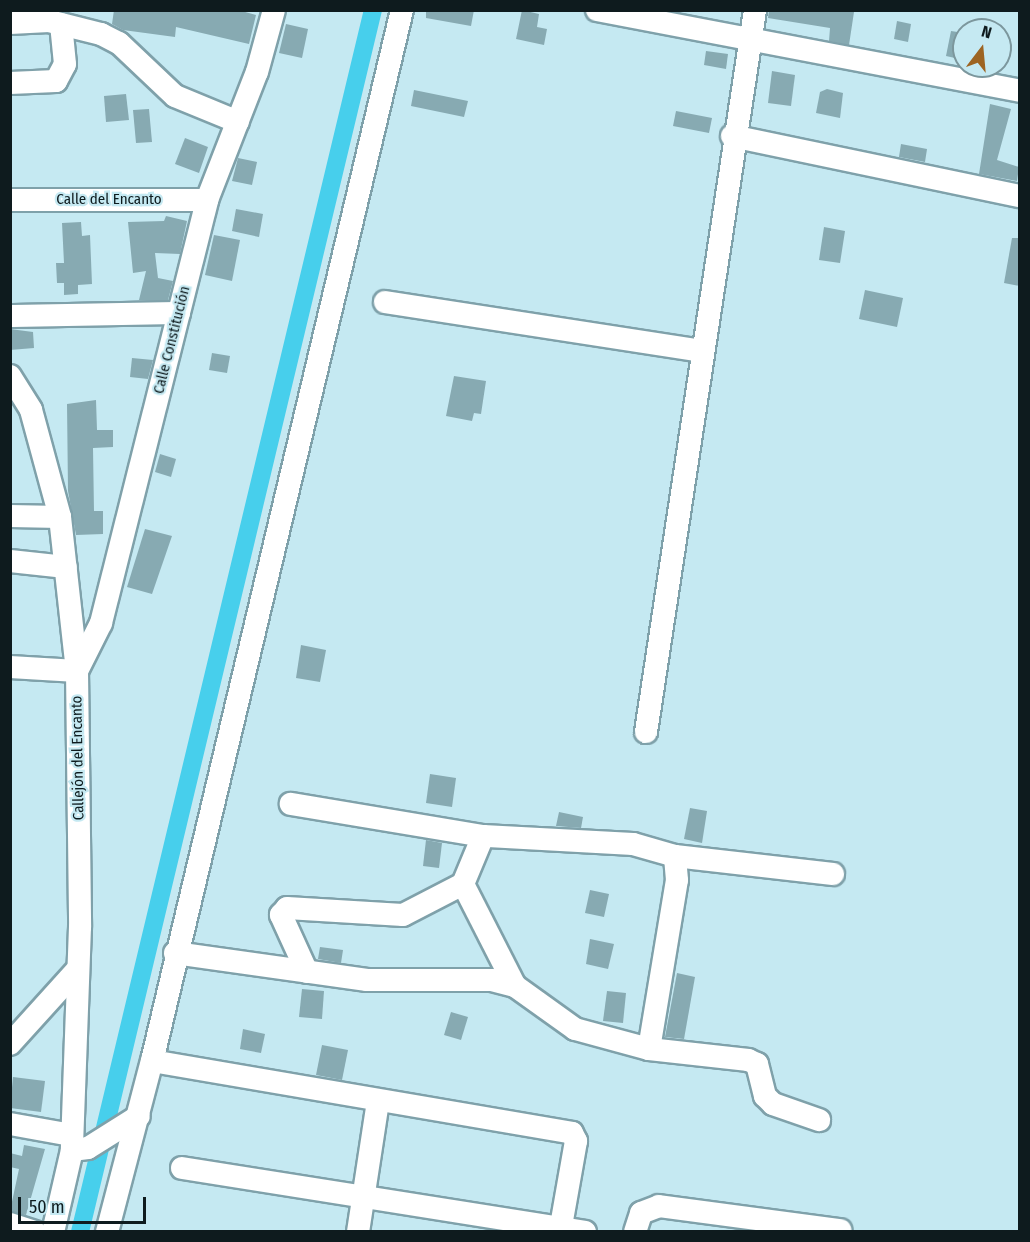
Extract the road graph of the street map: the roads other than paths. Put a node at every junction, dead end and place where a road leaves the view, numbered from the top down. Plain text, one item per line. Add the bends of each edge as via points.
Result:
1 (274, 10) edge
2 (402, 10) edge
3 (597, 10) edge
4 (755, 10) edge
5 (10, 23) edge
6 (61, 24) junction
7 (750, 42) junction
8 (10, 84) edge
9 (1020, 91) edge
10 (238, 122) junction
11 (732, 136) junction
12 (1020, 196) edge
13 (10, 200) edge
14 (207, 200) junction
15 (385, 302) dead end
16 (179, 313) junction
17 (10, 316) edge
18 (700, 351) junction
19 (10, 376) edge
20 (21, 408) edge
21 (10, 516) edge
22 (60, 517) junction
23 (10, 561) edge
24 (66, 567) junction
25 (10, 667) edge
26 (77, 671) junction
27 (646, 732) dead end
28 (291, 804) dead end
29 (483, 836) junction
30 (675, 856) junction
31 (833, 874) dead end
32 (463, 884) junction
33 (175, 953) junction
34 (75, 972) junction
35 (307, 972) junction
36 (514, 986) junction
37 (10, 1044) edge
38 (649, 1049) junction
39 (152, 1061) junction
40 (378, 1102) junction
41 (819, 1120) dead end
42 (132, 1121) junction
43 (10, 1124) edge
44 (77, 1144) junction
45 (182, 1168) dead end
46 (362, 1198) junction
47 (10, 1224) edge
48 (560, 1229) edge
49 (840, 1230) dead end
50 (35, 1232) edge
51 (53, 1232) edge
52 (107, 1232) edge
53 (358, 1232) edge
54 (585, 1232) edge
55 (635, 1232) edge

1 - 10 street, Calle Constitución
2 - 33 street
3 - 7 street
4 - 7 street
5 - 6 street
6 - 8 street via 65,64 56,81
6 - 10 street via 119,43 169,92
7 - 9 street
7 - 11 street
10 - 14 street, Calle Constitución
11 - 12 street
11 - 18 street
13 - 14 street, Calle del Encanto
14 - 16 street, Calle Constitución
15 - 18 street
16 - 17 street
16 - 26 street, Calle Constitución via 101,623
18 - 27 street
19 - 20 street, Callejón del Encanto
20 - 22 street, Callejón del Encanto
21 - 22 street
22 - 24 street, Callejón del Encanto
23 - 24 street
24 - 26 street, Callejón del Encanto
25 - 26 street
26 - 34 street, Callejón del Encanto
28 - 29 street
29 - 30 street via 633,844
29 - 32 street
30 - 31 street
30 - 38 street via 677,880
32 - 35 street via 403,915 287,908 281,915
32 - 36 street
33 - 35 street
33 - 39 street
34 - 37 street
34 - 44 street, Callejón del Encanto
35 - 36 street via 368,980 492,980
36 - 38 street via 576,1029
38 - 41 street via 748,1060 757,1064 765,1096 773,1104
39 - 40 street
39 - 42 street
40 - 46 street
40 - 48 street via 572,1133 576,1141
42 - 44 street
42 - 52 street
43 - 44 street
44 - 51 street, Callejón del Encanto
45 - 46 street
46 - 48 street
46 - 53 street
47 - 50 street
48 - 54 street
49 - 55 street via 659,1206 641,1213

